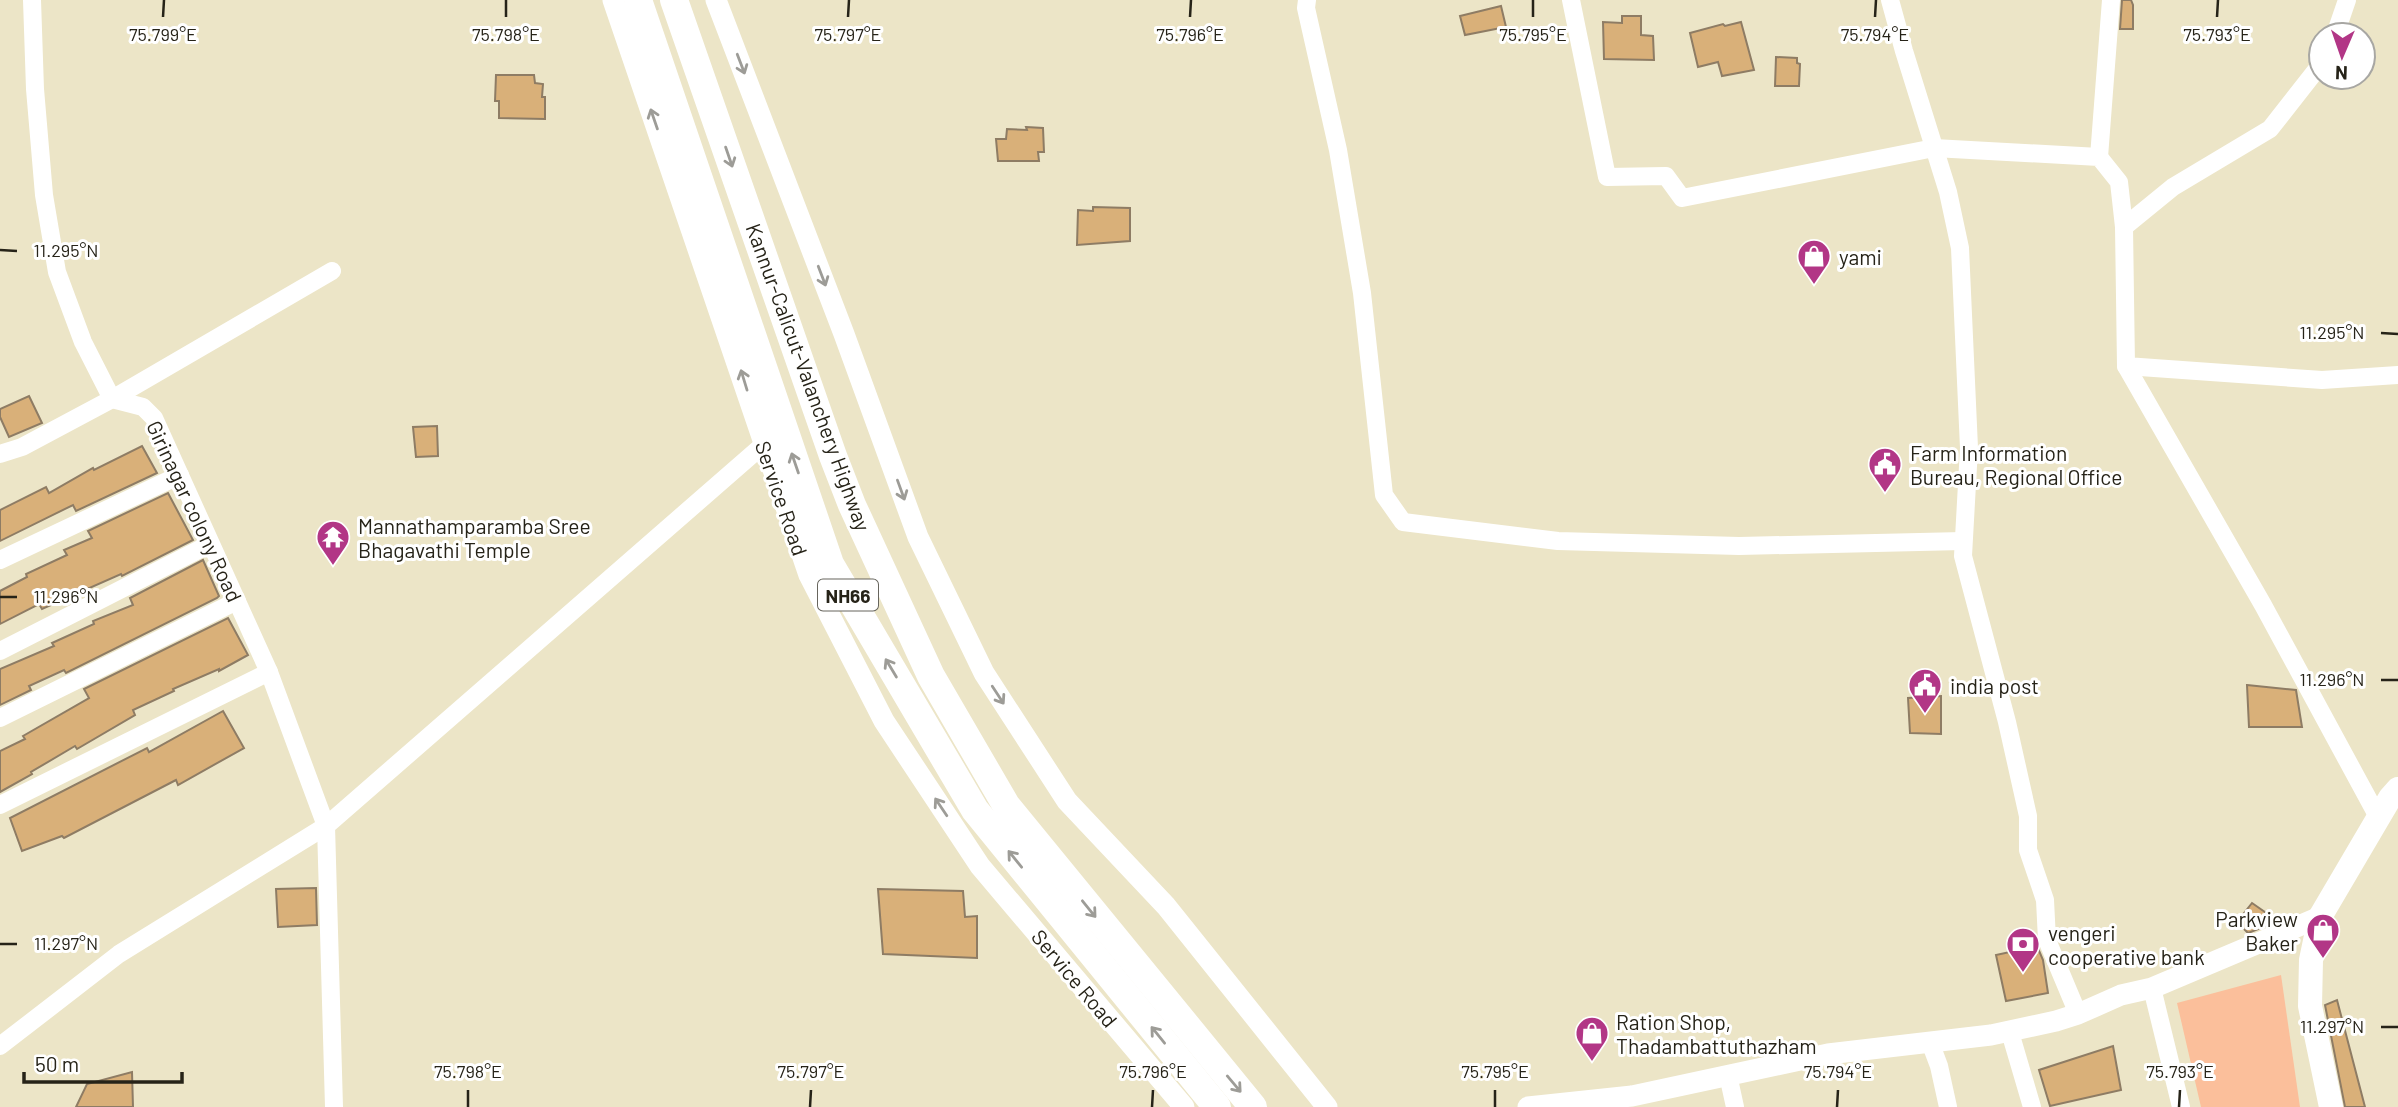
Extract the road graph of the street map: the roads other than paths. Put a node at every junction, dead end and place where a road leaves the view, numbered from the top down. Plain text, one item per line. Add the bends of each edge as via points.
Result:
1 (32, 0) edge
2 (613, 0) edge
3 (638, 0) edge
4 (674, 0) edge
5 (716, 0) edge
6 (1307, 0) edge
7 (1571, 0) edge
8 (1890, 0) edge
9 (2111, 0) edge
10 (2347, 0) edge
11 (2340, 21) edge
12 (2307, 82) edge
13 (1934, 148) junction
14 (2099, 157) junction
15 (2124, 227) junction
16 (332, 271) dead end
17 (2126, 366) junction
18 (2398, 375) edge
19 (112, 399) junction
20 (763, 445) junction
21 (0, 454) edge
22 (180, 475) junction
23 (1964, 541) junction
24 (211, 544) junction
25 (0, 561) edge
26 (237, 601) junction
27 (0, 651) edge
28 (269, 672) junction
29 (0, 718) edge
30 (2398, 789) edge
31 (0, 805) edge
32 (2378, 817) junction
33 (326, 826) junction
34 (2320, 917) junction
35 (2152, 989) junction
36 (2078, 1014) junction
37 (2007, 1031) junction
38 (1930, 1042) junction
39 (0, 1046) edge
40 (1728, 1075) junction
41 (334, 1107) edge
42 (1184, 1107) edge
43 (1217, 1107) edge
44 (1253, 1107) edge
45 (1327, 1107) edge
46 (1528, 1107) edge
47 (1735, 1107) edge
48 (1948, 1107) edge
49 (2032, 1107) edge
50 (2181, 1107) edge
51 (2331, 1107) edge

1 - 19 street via 44,195 57,272 83,342
20 -> 2 street, Service Road
43 -> 3 highway, NH66 via 975,810 830,564
4 -> 44 highway, Kannur-Calicut-Valanchery Highway / NH66 via 852,505 931,676 1006,805
5 -> 45 street via 918,537 984,673 1068,801 1166,906
6 - 23 street via 1362,293 1384,495 1403,522 1558,541 1740,546
7 - 13 street via 1607,177 1666,176 1682,198
8 - 13 street
9 - 14 street
10 - 11 street
12 - 15 street via 2270,130 2173,187
13 - 14 street
13 - 23 street via 1960,248 1969,448
14 - 15 street via 2119,182
15 - 17 street
16 - 19 street
17 - 18 street via 2322,380
17 - 32 street
19 - 21 street
19 - 22 street, Girinagar colony Road via 143,407 154,418
20 - 33 street
42 -> 20 street, Service Road via 980,866 884,721 809,575
22 - 24 street, Girinagar colony Road
22 - 25 street
23 - 36 street via 1963,556 2028,816 2028,850 2045,900 2047,940
24 - 26 street, Girinagar colony Road
24 - 27 street
26 - 28 street, Girinagar colony Road
26 - 29 street
28 - 31 street
28 - 33 street, Girinagar colony Road
30 - 32 main road
32 - 34 main road
33 - 39 street via 119,954
33 - 41 street, Girinagar colony Road
34 - 35 street
34 - 51 main road via 2311,960 2310,1006
35 - 36 street via 2121,995
35 - 50 street
36 - 37 street
37 - 38 street
37 - 49 street
38 - 40 street via 1828,1054
38 - 48 street
40 - 46 street via 1632,1096
40 - 47 street

